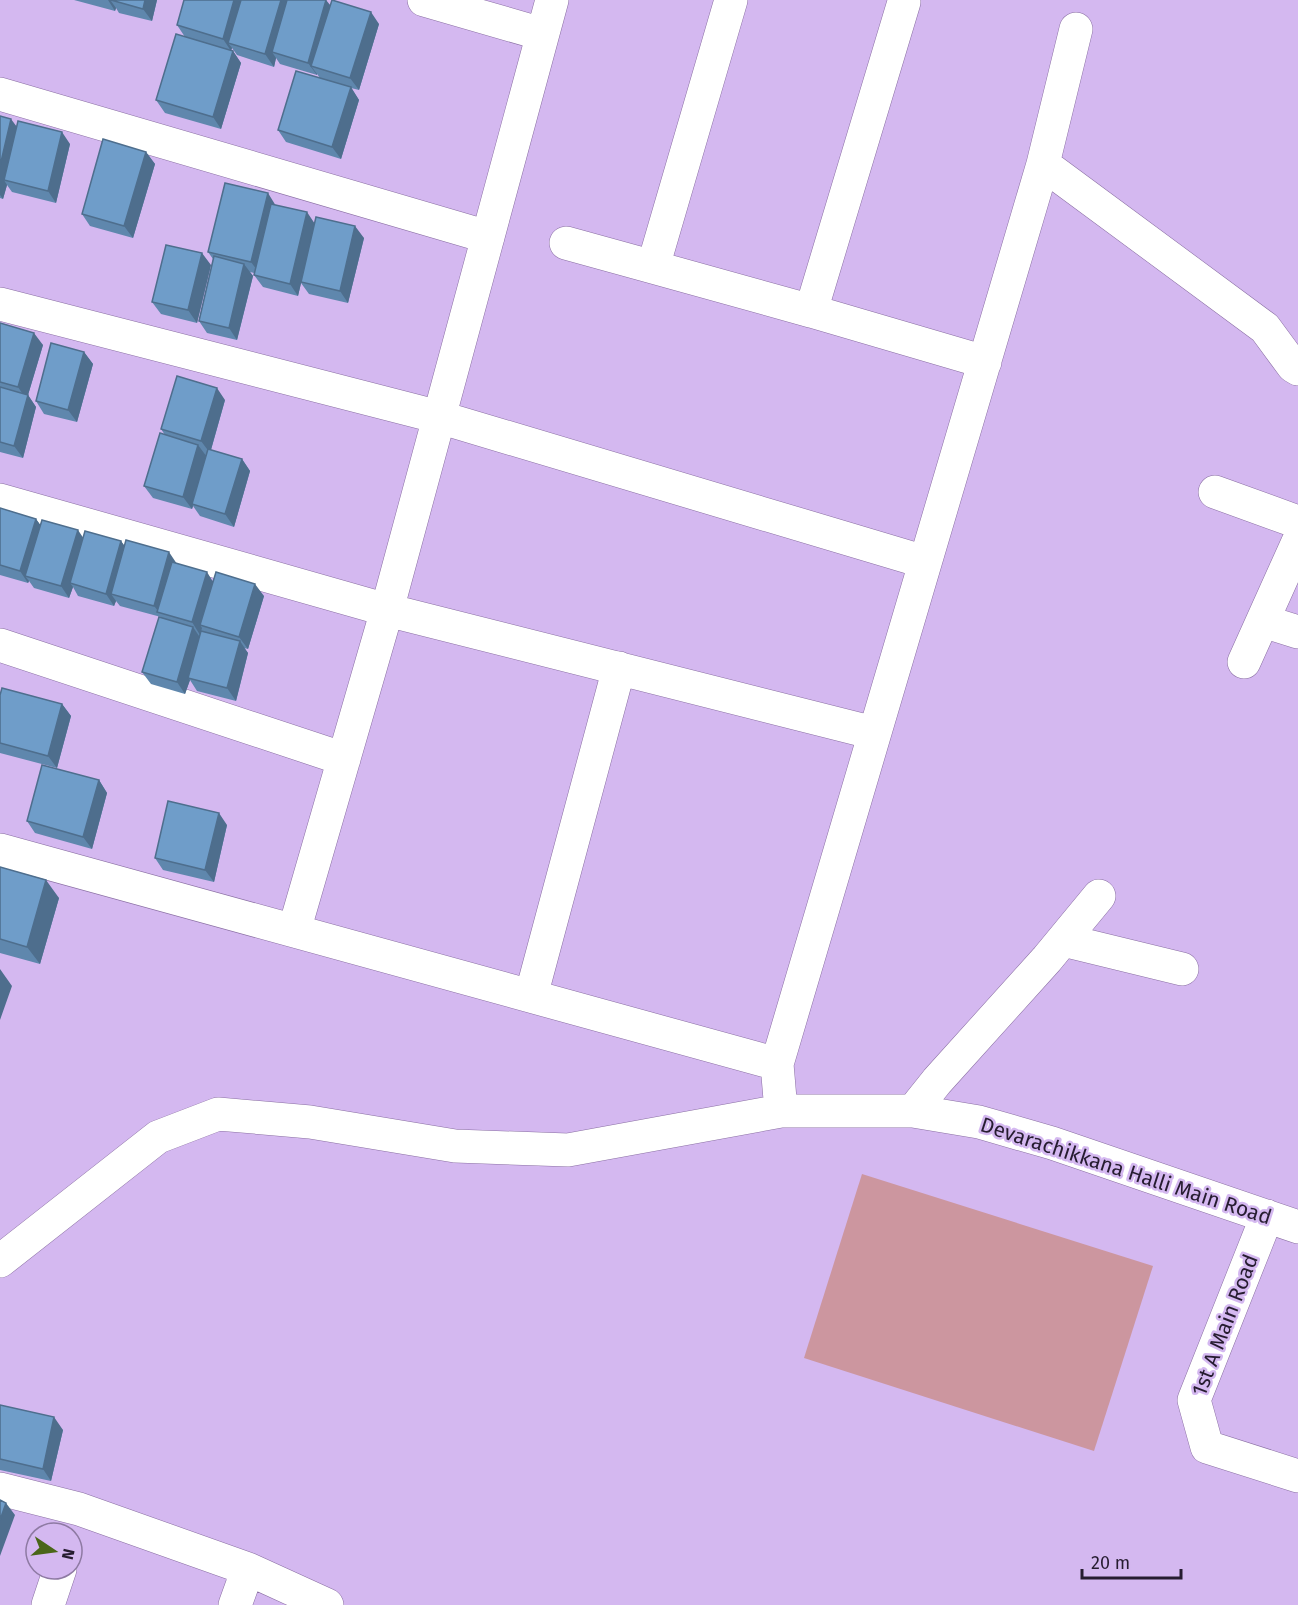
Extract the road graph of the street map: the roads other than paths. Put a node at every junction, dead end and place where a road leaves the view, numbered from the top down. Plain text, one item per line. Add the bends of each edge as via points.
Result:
1 (424, 0) edge
2 (552, 0) edge
3 (731, 0) edge
4 (904, 2) dead end
5 (1076, 29) dead end
6 (542, 34) junction
7 (0, 94) edge
8 (1043, 164) junction
9 (488, 237) junction
10 (566, 243) dead end
11 (653, 267) junction
12 (0, 304) edge
13 (811, 311) junction
14 (985, 362) junction
15 (1298, 369) edge
16 (439, 417) junction
17 (1215, 492) dead end
18 (0, 500) edge
19 (1298, 522) edge
20 (1298, 542) edge
21 (925, 562) junction
22 (387, 610) junction
23 (1263, 621) junction
24 (1298, 632) edge
25 (0, 645) edge
26 (1244, 662) dead end
27 (619, 668) junction
28 (874, 733) junction
29 (344, 759) junction
30 (0, 850) edge
31 (1099, 896) dead end
32 (294, 931) junction
33 (1063, 940) junction
34 (1182, 969) dead end
35 (531, 996) junction
36 (777, 1064) junction
37 (782, 1111) junction
38 (913, 1112) junction
39 (1267, 1216) junction
40 (1298, 1227) edge
41 (0, 1261) edge
42 (1298, 1476) edge
43 (0, 1489) edge
44 (75, 1521) edge
45 (84, 1523) edge
46 (248, 1569) junction
47 (56, 1581) edge
48 (48, 1605) edge
49 (235, 1605) edge
50 (327, 1605) edge

1 - 6 street
2 - 6 street
3 - 11 street
4 - 13 street
5 - 8 street
6 - 9 street
7 - 9 street
8 - 14 street
8 - 15 street via 1265,328
9 - 16 street
10 - 11 street
11 - 13 street
12 - 16 street
13 - 14 street
14 - 21 street
16 - 21 street
16 - 22 street
17 - 19 street
18 - 22 street
20 - 23 street
21 - 28 street
22 - 27 street
22 - 29 street
23 - 24 street
23 - 26 street
25 - 29 street
27 - 28 street
27 - 35 street
28 - 36 street
29 - 32 street
30 - 32 street
31 - 33 street
32 - 35 street
33 - 34 street
33 - 38 street
35 - 36 street
36 - 37 street
37 - 38 street, Devarachikkana Halli Main Road
37 - 41 street, Devarachikkana Halli Main Road via 568,1150 456,1146 310,1122 218,1114 158,1137
38 - 39 street, Devarachikkana Halli Main Road via 979,1122 1052,1143
39 - 40 street, Devarachikkana Halli Main Road
39 - 42 street, 1st A Main Road via 1194,1400 1207,1447
43 - 44 street
45 - 46 street
46 - 49 street
46 - 50 street
47 - 48 street

